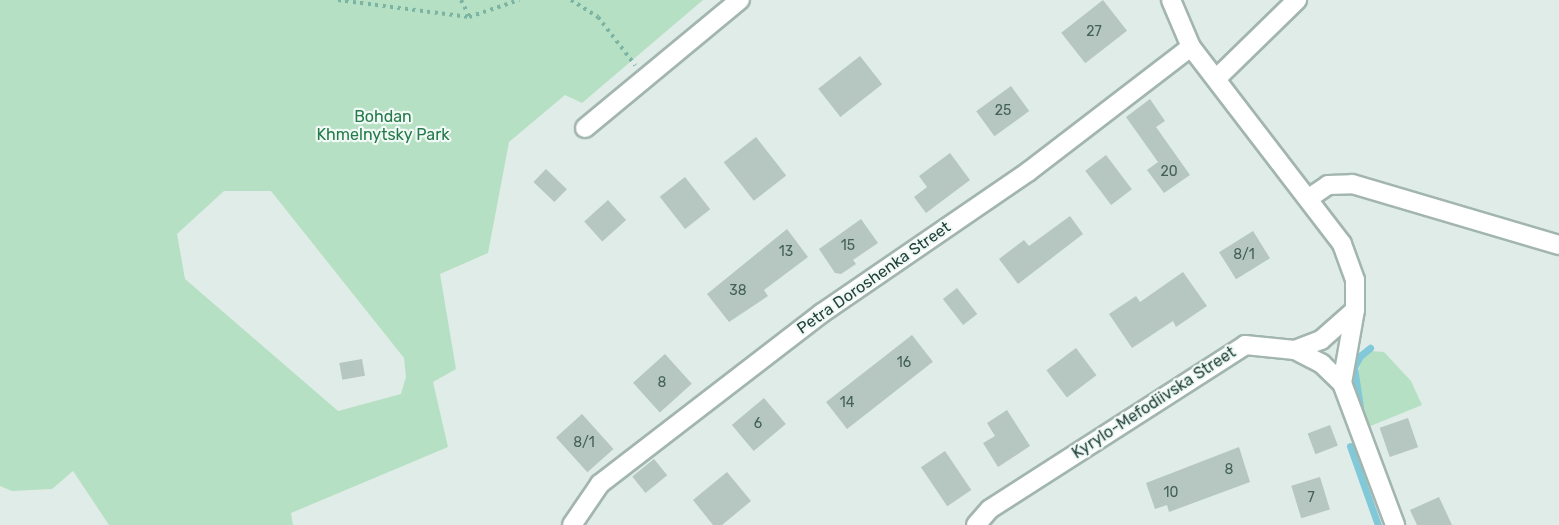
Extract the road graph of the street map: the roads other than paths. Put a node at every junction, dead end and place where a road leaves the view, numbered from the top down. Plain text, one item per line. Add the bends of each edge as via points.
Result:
1 (740, 0) edge
2 (1171, 0) edge
3 (1297, 0) edge
4 (1191, 47) junction
5 (1216, 78) junction
6 (585, 128) dead end
7 (1309, 198) junction
8 (1559, 245) edge
9 (1355, 310) junction
10 (1295, 350) junction
11 (1342, 383) junction
12 (572, 525) edge
13 (976, 525) edge
14 (1395, 525) edge

1 - 6 street
2 - 4 street
3 - 5 street
4 - 5 street
4 - 12 street, Petra Doroshenka Street via 1028,172 822,313 609,477
5 - 7 street
7 - 8 street via 1328,185 1352,184
7 - 9 street via 1342,244 1355,280
9 - 10 street via 1321,340
9 - 11 street
10 - 11 street, Kyrylo-Mefodiivska Street via 1322,364
10 - 13 street, Kyrylo-Mefodiivska Street via 1245,345 990,509
11 - 14 street

